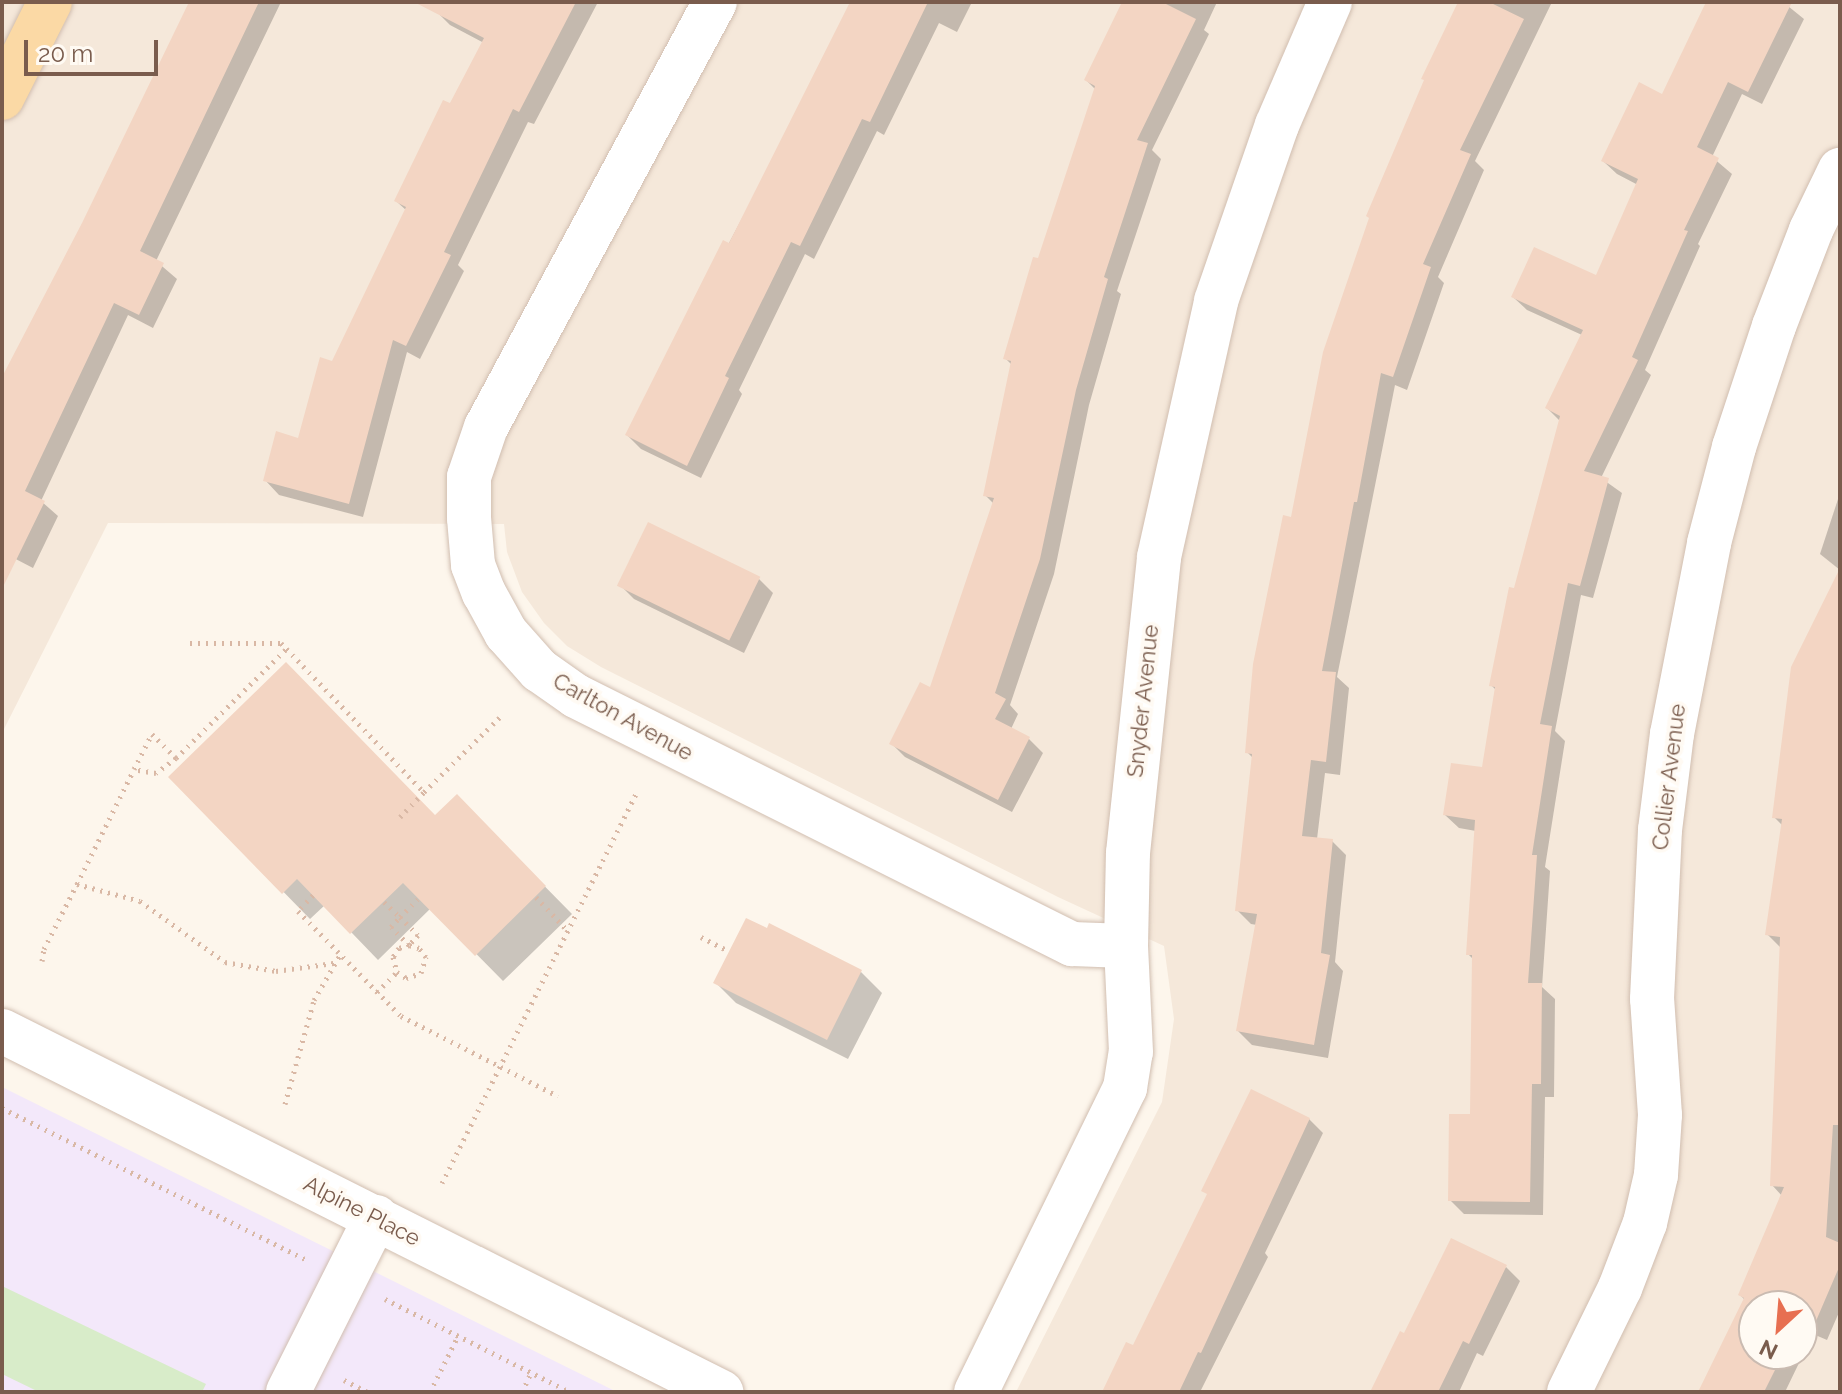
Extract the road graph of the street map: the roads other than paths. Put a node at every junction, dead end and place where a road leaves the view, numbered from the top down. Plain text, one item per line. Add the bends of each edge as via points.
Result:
1 (50, 2) edge
2 (715, 2) edge
3 (1330, 2) edge
4 (2, 98) edge
5 (1840, 170) edge
6 (1126, 946) junction
7 (5, 1041) edge
8 (376, 1217) junction
9 (288, 1392) edge
10 (721, 1392) edge
11 (976, 1392) edge
12 (1569, 1392) edge

1 - 4 main road
2 - 6 street, Carlton Avenue via 486,427 469,477 473,565 484,593 506,633 539,670 576,696 1072,944
3 - 6 street, Snyder Avenue via 1246,208 1189,410 1159,557 1133,785
5 - 12 street, Collier Avenue via 1774,326 1709,543 1679,691 1660,830 1652,999 1660,1115 1656,1175 1645,1223 1620,1288
6 - 11 street, Snyder Avenue via 1131,1052 1125,1088
7 - 8 street, Alpine Place
8 - 9 street
8 - 10 street, Alpine Place

